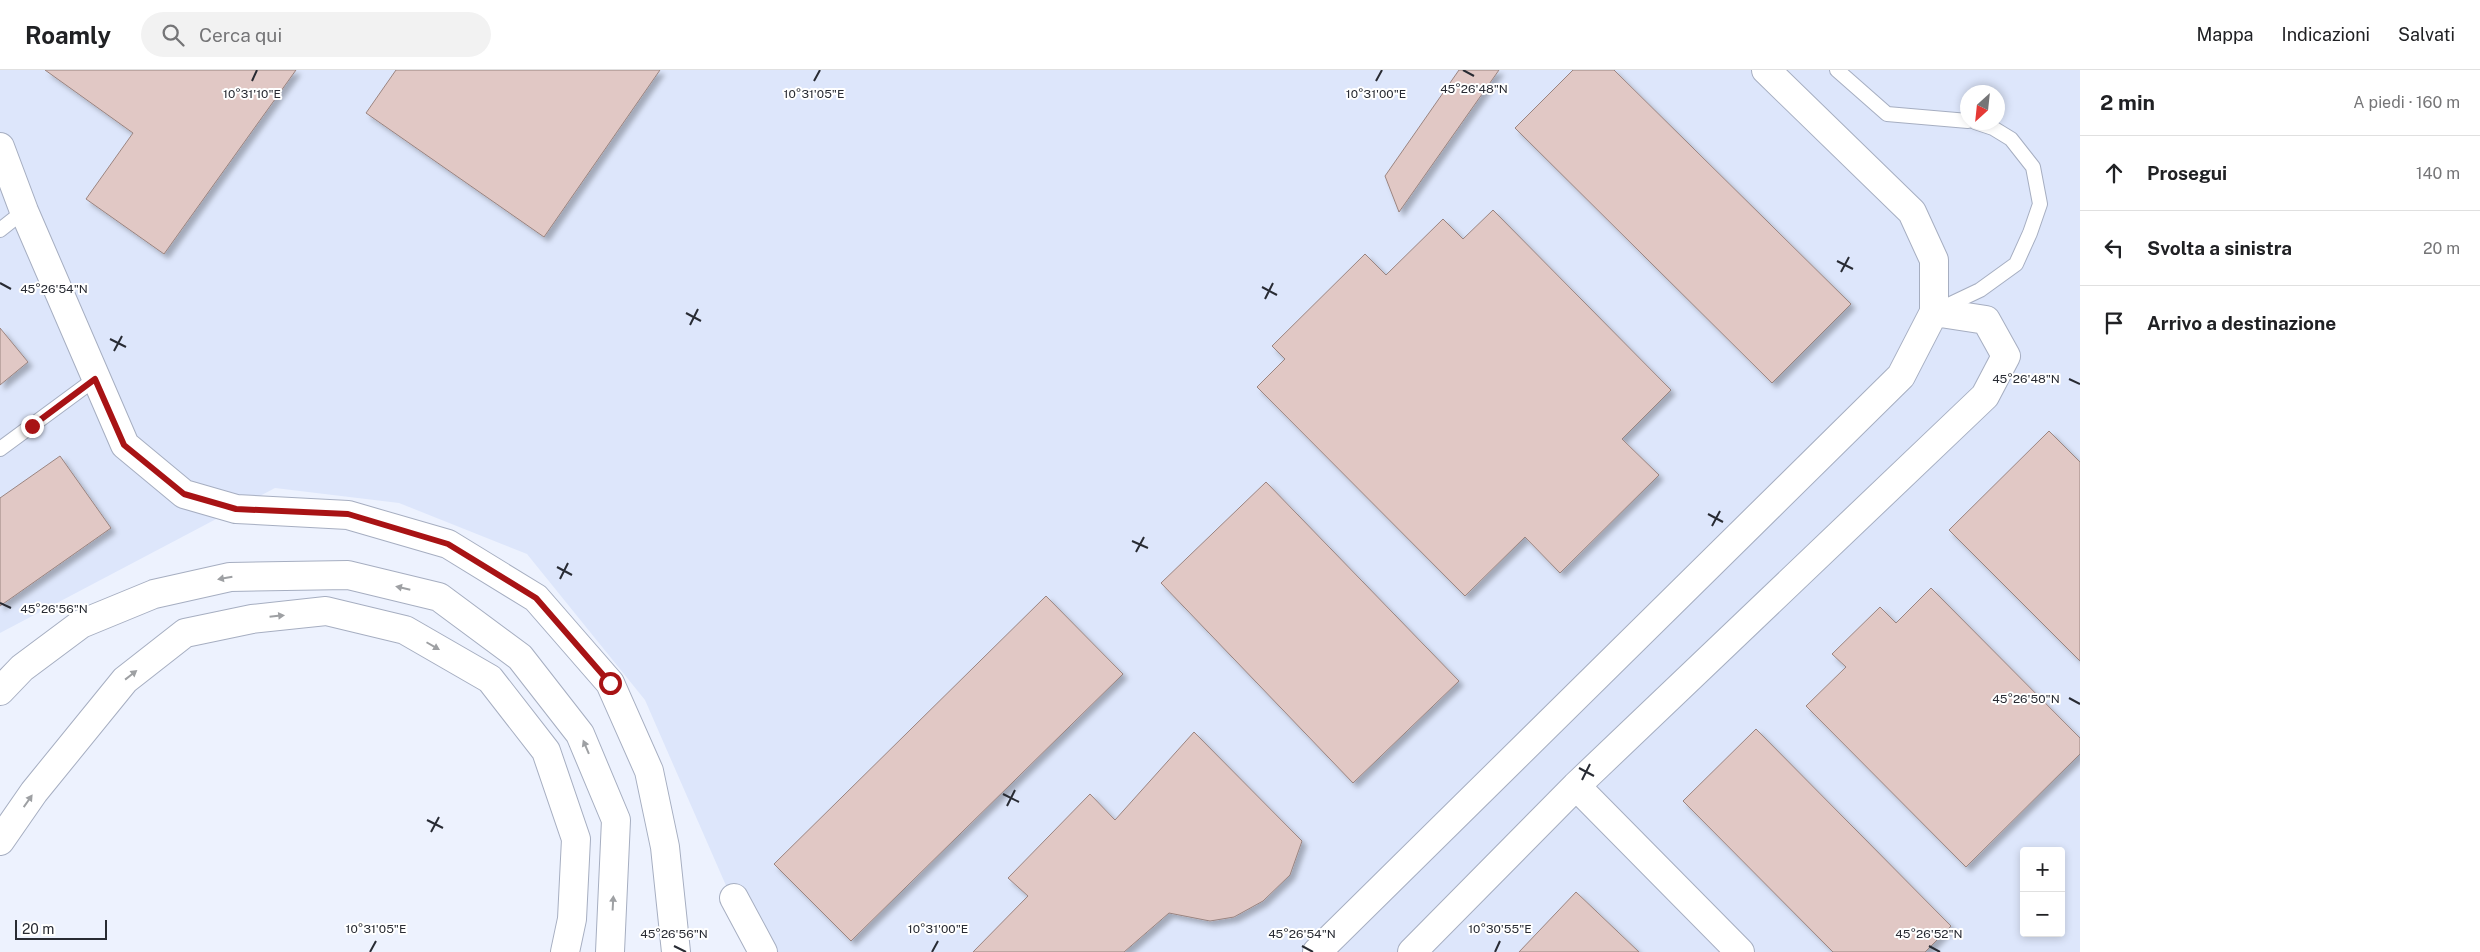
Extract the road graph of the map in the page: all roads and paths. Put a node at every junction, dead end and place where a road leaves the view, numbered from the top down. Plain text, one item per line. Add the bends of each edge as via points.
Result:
1 (1766, 70) edge
2 (1837, 70) edge
3 (1960, 120) edge
4 (1996, 130) edge
5 (0, 147) edge
6 (24, 211) junction
7 (0, 230) edge
8 (1934, 312) junction
9 (95, 379) junction
10 (0, 449) edge
11 (0, 691) edge
12 (1576, 786) junction
13 (0, 840) edge
14 (734, 898) dead end
15 (565, 952) edge
16 (610, 952) edge
17 (676, 952) edge
18 (763, 952) edge
19 (1317, 952) edge
20 (1412, 952) edge
21 (1740, 952) edge

1 - 8 main road via 1912,212 1934,260
2 - 3 lane via 1887,114
4 - 8 lane via 2011,139 2032,167 2040,204 2016,264 1980,290
5 - 6 main road
6 - 7 lane
6 - 9 main road
8 - 12 main road via 1986,320 2006,356 1984,396
8 - 19 main road via 1901,376
9 - 10 lane
9 - 17 main road via 124,445 184,494 236,509 348,514 448,544 536,598 610,683 649,771 665,847
16 -> 11 main road via 616,820 580,734 520,657 439,597 348,575 230,577 154,594 81,624 22,668
12 - 20 main road
12 - 21 main road
13 -> 15 main road via 34,792 125,680 185,633 252,619 326,611 405,630 490,679 546,751 576,839 572,919
14 - 18 main road

